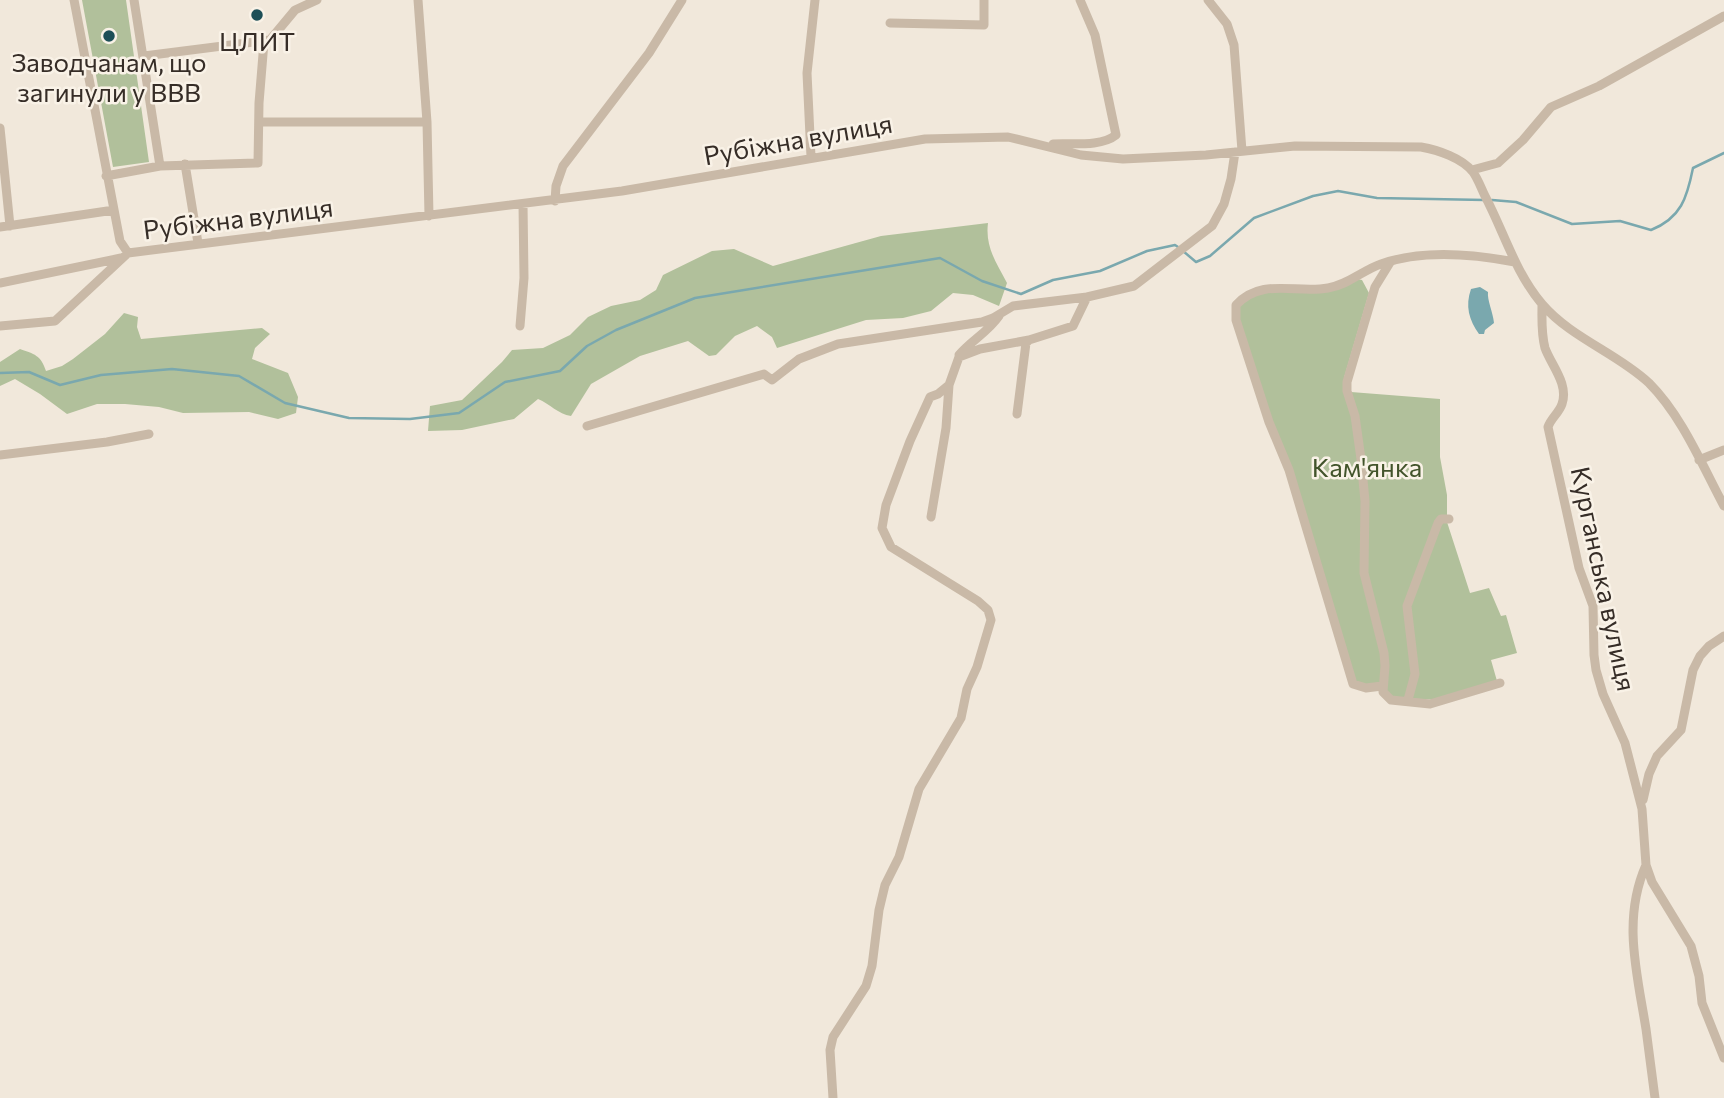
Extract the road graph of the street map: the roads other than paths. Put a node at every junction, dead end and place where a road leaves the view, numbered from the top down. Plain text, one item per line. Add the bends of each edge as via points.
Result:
1 (74, 0) edge
2 (134, 0) edge
3 (317, 0) edge
4 (418, 0) edge
5 (682, 0) edge
6 (815, 0) edge
7 (984, 0) edge
8 (1080, 0) edge
9 (1208, 0) edge
10 (1724, 16) edge
11 (890, 23) dead end
12 (264, 42) junction
13 (144, 56) junction
14 (260, 122) junction
15 (427, 122) junction
16 (0, 128) edge
17 (1041, 144) junction
18 (1239, 151) junction
19 (811, 157) junction
20 (185, 164) junction
21 (160, 166) junction
22 (1472, 170) junction
23 (106, 176) junction
24 (555, 201) junction
25 (523, 204) junction
26 (114, 210) junction
27 (429, 216) junction
28 (5, 226) edge
29 (198, 243) junction
30 (125, 256) junction
31 (1392, 261) junction
32 (1515, 262) junction
33 (0, 283) edge
34 (1087, 297) junction
35 (1542, 304) junction
36 (1001, 313) junction
37 (0, 326) edge
38 (520, 326) dead end
39 (1029, 340) junction
40 (957, 367) junction
41 (949, 385) junction
42 (1017, 414) dead end
43 (587, 426) dead end
44 (149, 434) dead end
45 (1724, 450) edge
46 (0, 455) edge
47 (1699, 460) junction
48 (1724, 506) edge
49 (930, 517) dead end
50 (1449, 519) dead end
51 (1724, 636) edge
52 (1500, 683) dead end
53 (1382, 686) junction
54 (1408, 700) junction
55 (1642, 809) junction
56 (1646, 865) junction
57 (1724, 1058) edge
58 (832, 1098) edge
59 (1655, 1098) edge

1 - 23 street
2 - 13 street
3 - 12 street via 295,10
4 - 15 street
5 - 24 street via 649,53 563,166
6 - 19 street via 807,73
7 - 11 street via 984,25
8 - 17 street via 1096,35 1116,135 1095,142
9 - 18 street via 1227,24 1234,45
10 - 22 street via 1552,107 1498,163
12 - 13 street
12 - 14 street
13 - 21 street
14 - 15 street
14 - 20 street via 258,163
15 - 27 street
16 - 28 street
17 - 18 street, Рубіжна вулиця via 1104,159
17 - 19 street, Рубіжна вулиця via 1008,137 962,136
18 - 22 street, Рубіжна вулиця via 1295,146 1421,147 1439,150
18 - 34 street via 1212,226 1134,286
19 - 24 street, Рубіжна вулиця
20 - 21 street
20 - 29 street
21 - 23 street
22 - 32 street
23 - 26 street
24 - 25 street, Рубіжна вулиця
25 - 27 street, Рубіжна вулиця
25 - 38 street
26 - 28 street
26 - 30 street, Рубіжна вулиця
27 - 29 street, Рубіжна вулиця
29 - 30 street, Рубіжна вулиця
30 - 33 street
30 - 37 street, Рубіжна вулиця via 55,321
31 - 32 street via 1465,256
31 - 53 street via 1372,295 1347,382 1365,501 1364,573 1385,666
31 - 53 street via 1331,288 1260,290 1245,296 1235,310 1353,684
32 - 35 street
34 - 36 street via 1013,306
34 - 39 street via 1073,326
35 - 47 street via 1648,382 1668,406
35 - 55 street, Курганська вулиця via 1543,338 1563,396 1548,427 1579,568 1593,606 1596,670 1625,743
36 - 40 street via 958,355
36 - 43 street via 982,322 838,344 799,359 772,380 764,374
39 - 40 street via 963,354
39 - 42 street via 1023,352
40 - 41 street
41 - 49 street
41 - 58 street via 930,397 886,505 883,528 891,547 984,606 991,620 961,718 919,789 899,857 885,885 866,986 833,1037
44 - 46 street
45 - 47 street
47 - 48 street
50 - 54 street via 1438,523 1406,606 1415,674
51 - 55 street via 1709,646 1693,670 1681,730 1657,756
52 - 54 street via 1437,703
53 - 54 street via 1391,699
55 - 56 street, Курганська вулиця
56 - 57 street, Курганська вулиця via 1690,946 1702,1003
56 - 59 street via 1633,910 1633,956

